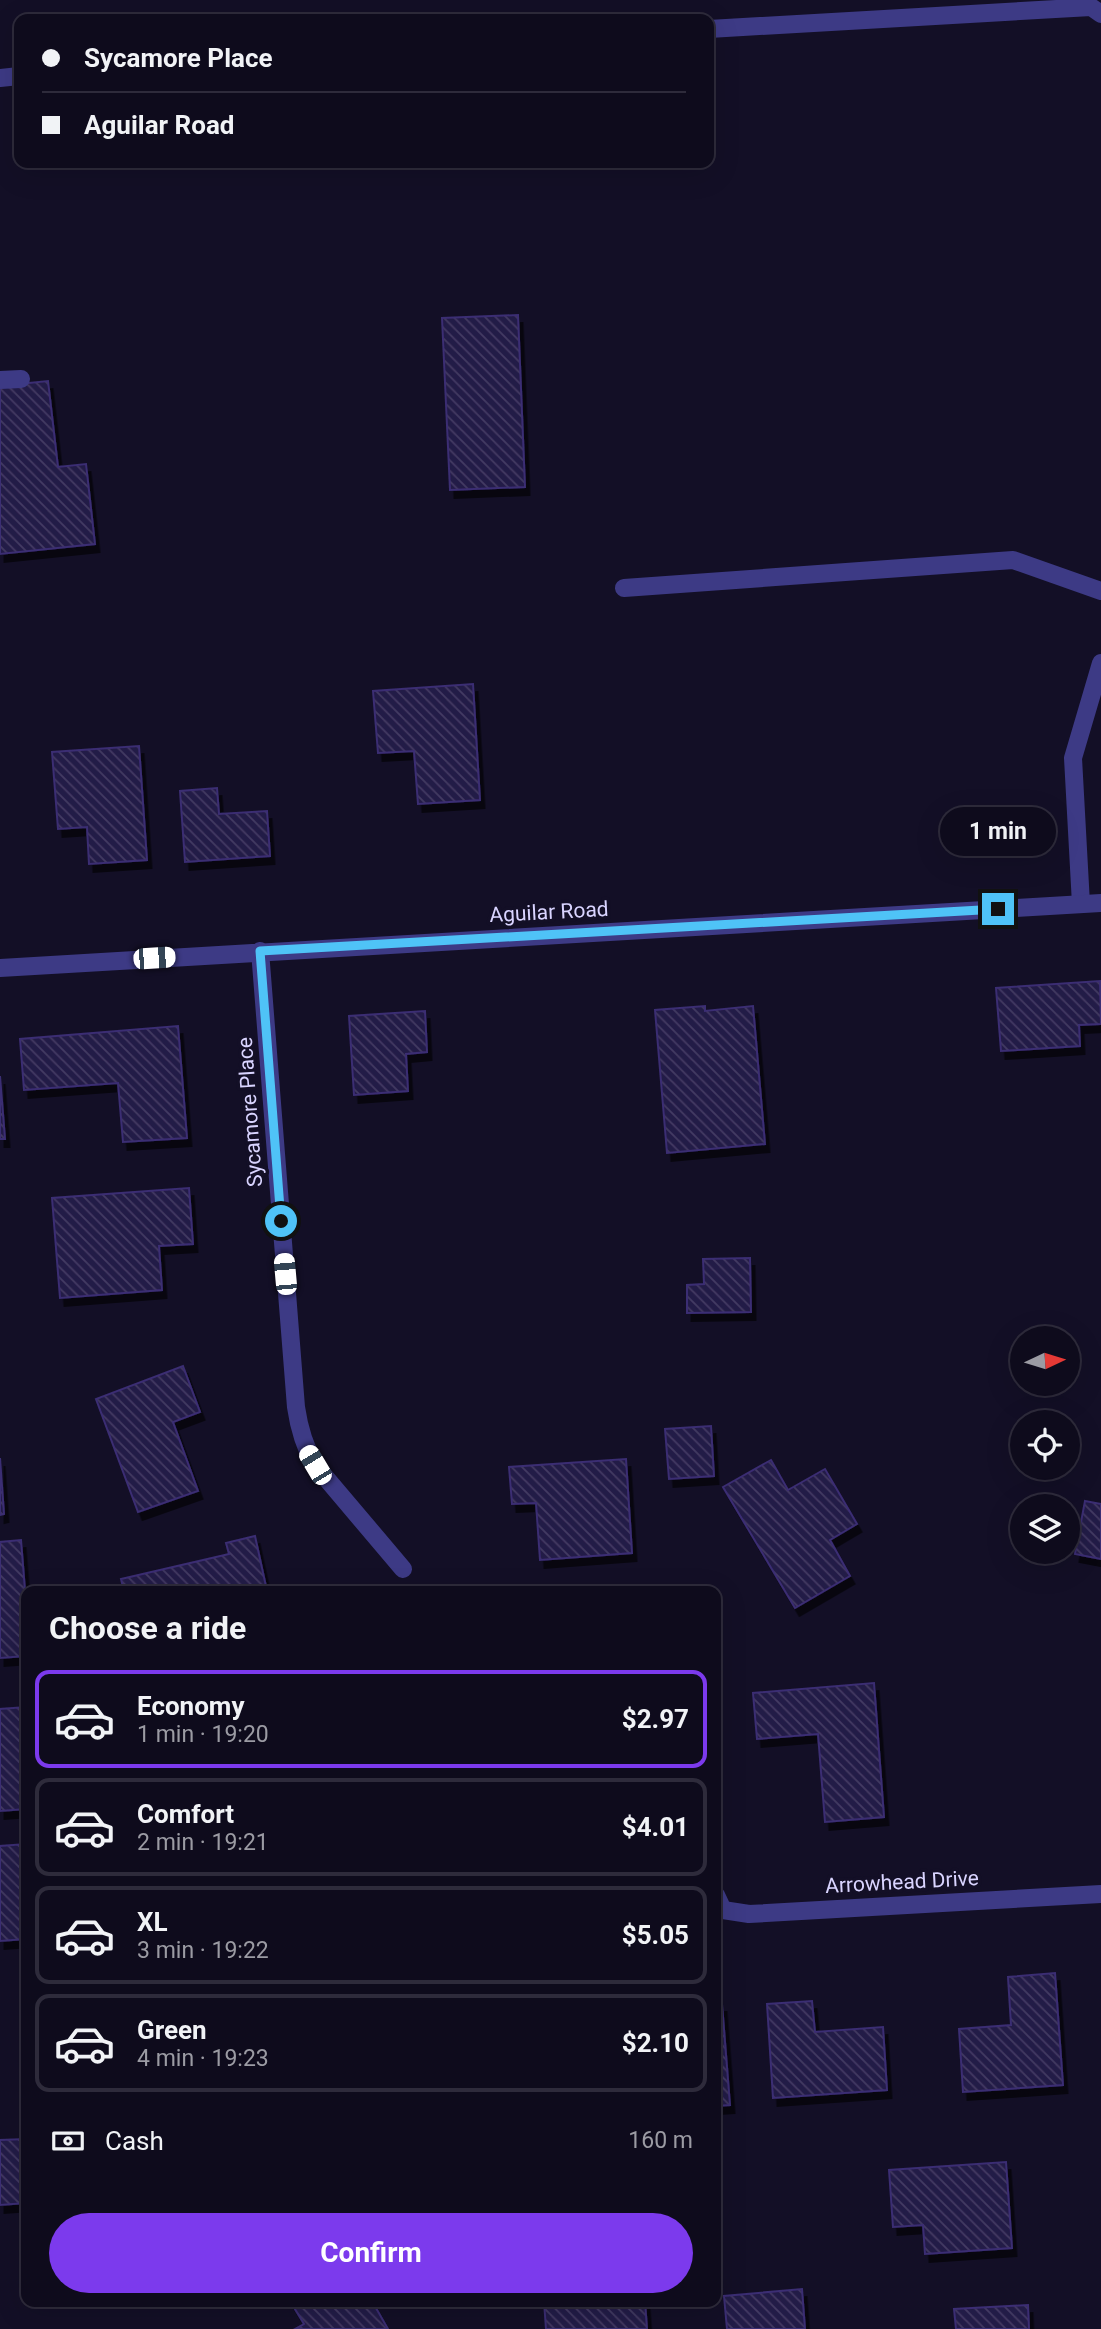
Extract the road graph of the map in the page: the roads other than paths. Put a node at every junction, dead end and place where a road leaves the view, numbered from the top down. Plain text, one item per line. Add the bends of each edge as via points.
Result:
1 (1101, 15) edge
2 (714, 29) edge
3 (21, 379) dead end
4 (0, 380) edge
5 (624, 588) dead end
6 (1101, 592) edge
7 (1101, 663) edge
8 (1101, 903) edge
9 (1080, 904) junction
10 (260, 951) junction
11 (0, 968) edge
12 (403, 1569) dead end
13 (1101, 1894) edge
14 (721, 1906) edge

1 - 2 street via 1091,7
3 - 4 street
5 - 6 street via 1013,560
7 - 9 street via 1073,758
8 - 9 street, Aguilar Road
9 - 10 street, Aguilar Road
10 - 11 street, Aguilar Road
10 - 12 street, Sycamore Place via 299,1427 315,1465
13 - 14 street, Arrowhead Drive via 749,1914 723,1910

